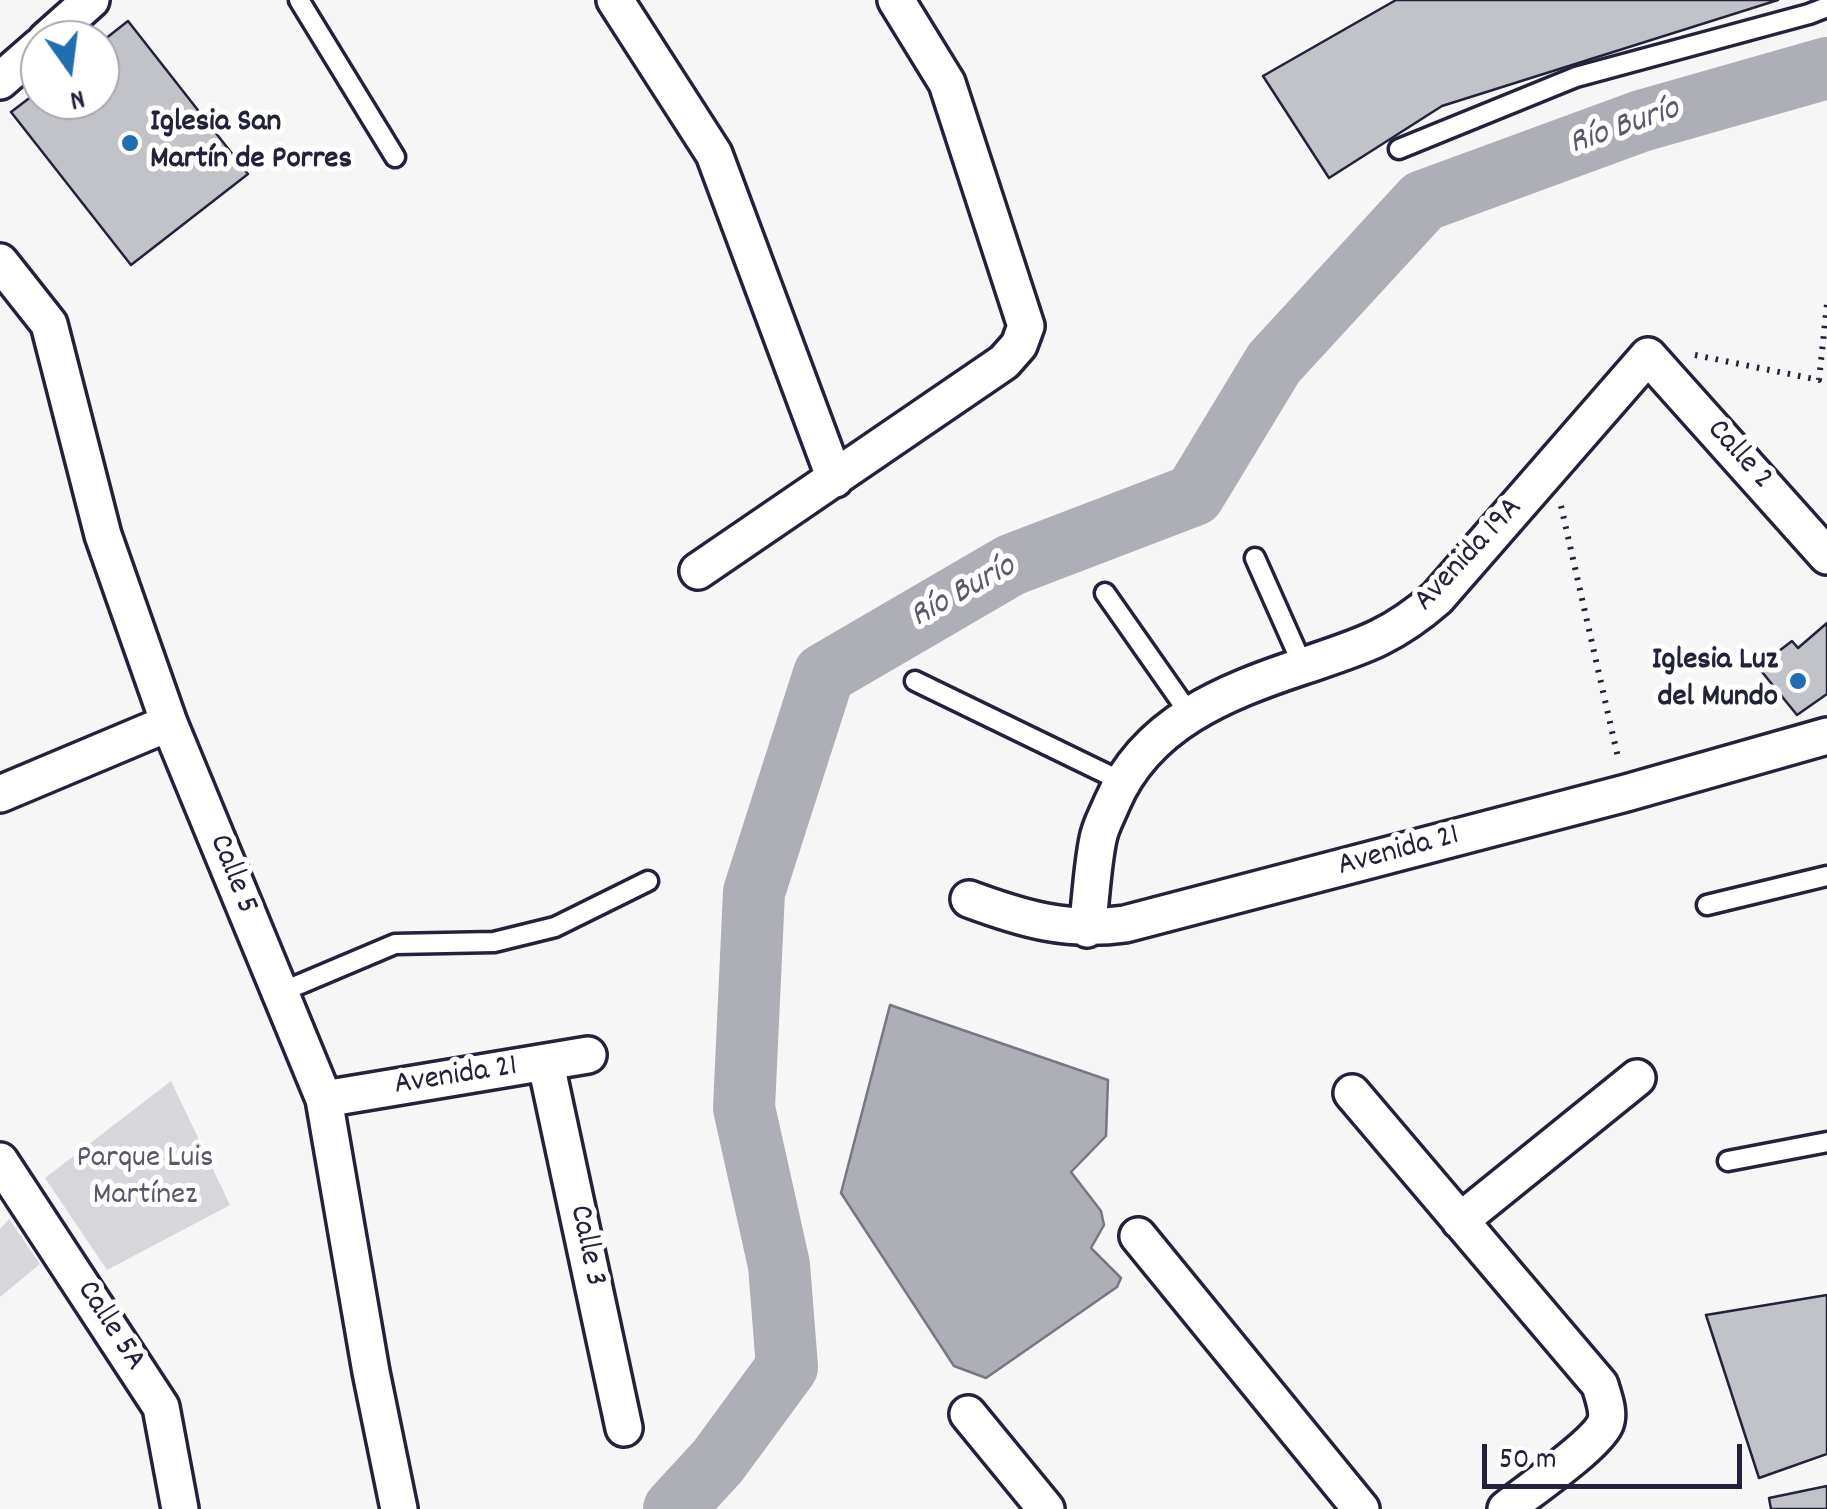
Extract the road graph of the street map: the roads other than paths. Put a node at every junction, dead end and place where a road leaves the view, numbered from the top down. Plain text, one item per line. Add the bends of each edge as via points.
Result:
1 (91, 0) edge
2 (298, 0) edge
3 (615, 0) edge
4 (896, 0) edge
5 (1827, 7) edge
6 (68, 20) edge
7 (20, 64) edge
8 (0, 81) edge
9 (1399, 149) dead end
10 (395, 157) dead end
11 (0, 262) edge
12 (1648, 356) joint
13 (834, 479) junction
14 (1827, 556) edge
15 (1255, 558) dead end
16 (698, 571) dead end
17 (1106, 593) dead end
18 (1303, 666) junction
19 (916, 681) dead end
20 (1189, 713) junction
21 (169, 723) junction
22 (1827, 736) edge
23 (1121, 781) junction
24 (0, 794) edge
25 (1827, 876) edge
26 (648, 881) dead end
27 (968, 899) dead end
28 (1706, 905) dead end
29 (1088, 930) junction
30 (279, 993) junction
31 (588, 1055) dead end
32 (546, 1064) junction
33 (1637, 1078) dead end
34 (1352, 1093) dead end
35 (324, 1098) junction
36 (1827, 1142) edge
37 (0, 1161) edge
38 (1728, 1161) dead end
39 (1460, 1221) junction
40 (1138, 1236) dead end
41 (968, 1414) dead end
42 (624, 1428) dead end
43 (180, 1509) edge
44 (399, 1509) edge
45 (1046, 1509) edge
46 (1361, 1509) edge
47 (1506, 1509) edge

1 - 6 street
2 - 10 lane
3 - 13 street via 714,154
4 - 13 street via 947,84 1026,326 1004,362
5 - 9 lane via 1576,76
7 - 8 street
11 - 21 street, Calle 5 via 49,324 103,535
12 - 14 street, Calle 2
12 - 18 street, Avenida 19A via 1437,598 1378,640
13 - 16 street
15 - 18 lane
17 - 20 lane
18 - 20 street, Avenida 19A
19 - 23 lane
20 - 23 street, Avenida 19A via 1151,742
21 - 24 street
21 - 30 street, Calle 5
22 - 29 street, Avenida 21
23 - 29 street, Avenida 19A via 1098,835
25 - 28 lane
26 - 30 lane via 556,928 494,942 395,944
27 - 29 street, Avenida 21
30 - 35 street, Calle 5
31 - 32 street, Avenida 21
32 - 35 street, Avenida 21
32 - 42 street, Calle 3
33 - 39 street
34 - 39 street
35 - 44 street, Calle 5
36 - 38 lane
37 - 43 street, Calle 5A via 162,1407
39 - 47 street via 1600,1385 1606,1407 1606,1423 1594,1438
40 - 46 street
41 - 45 street

